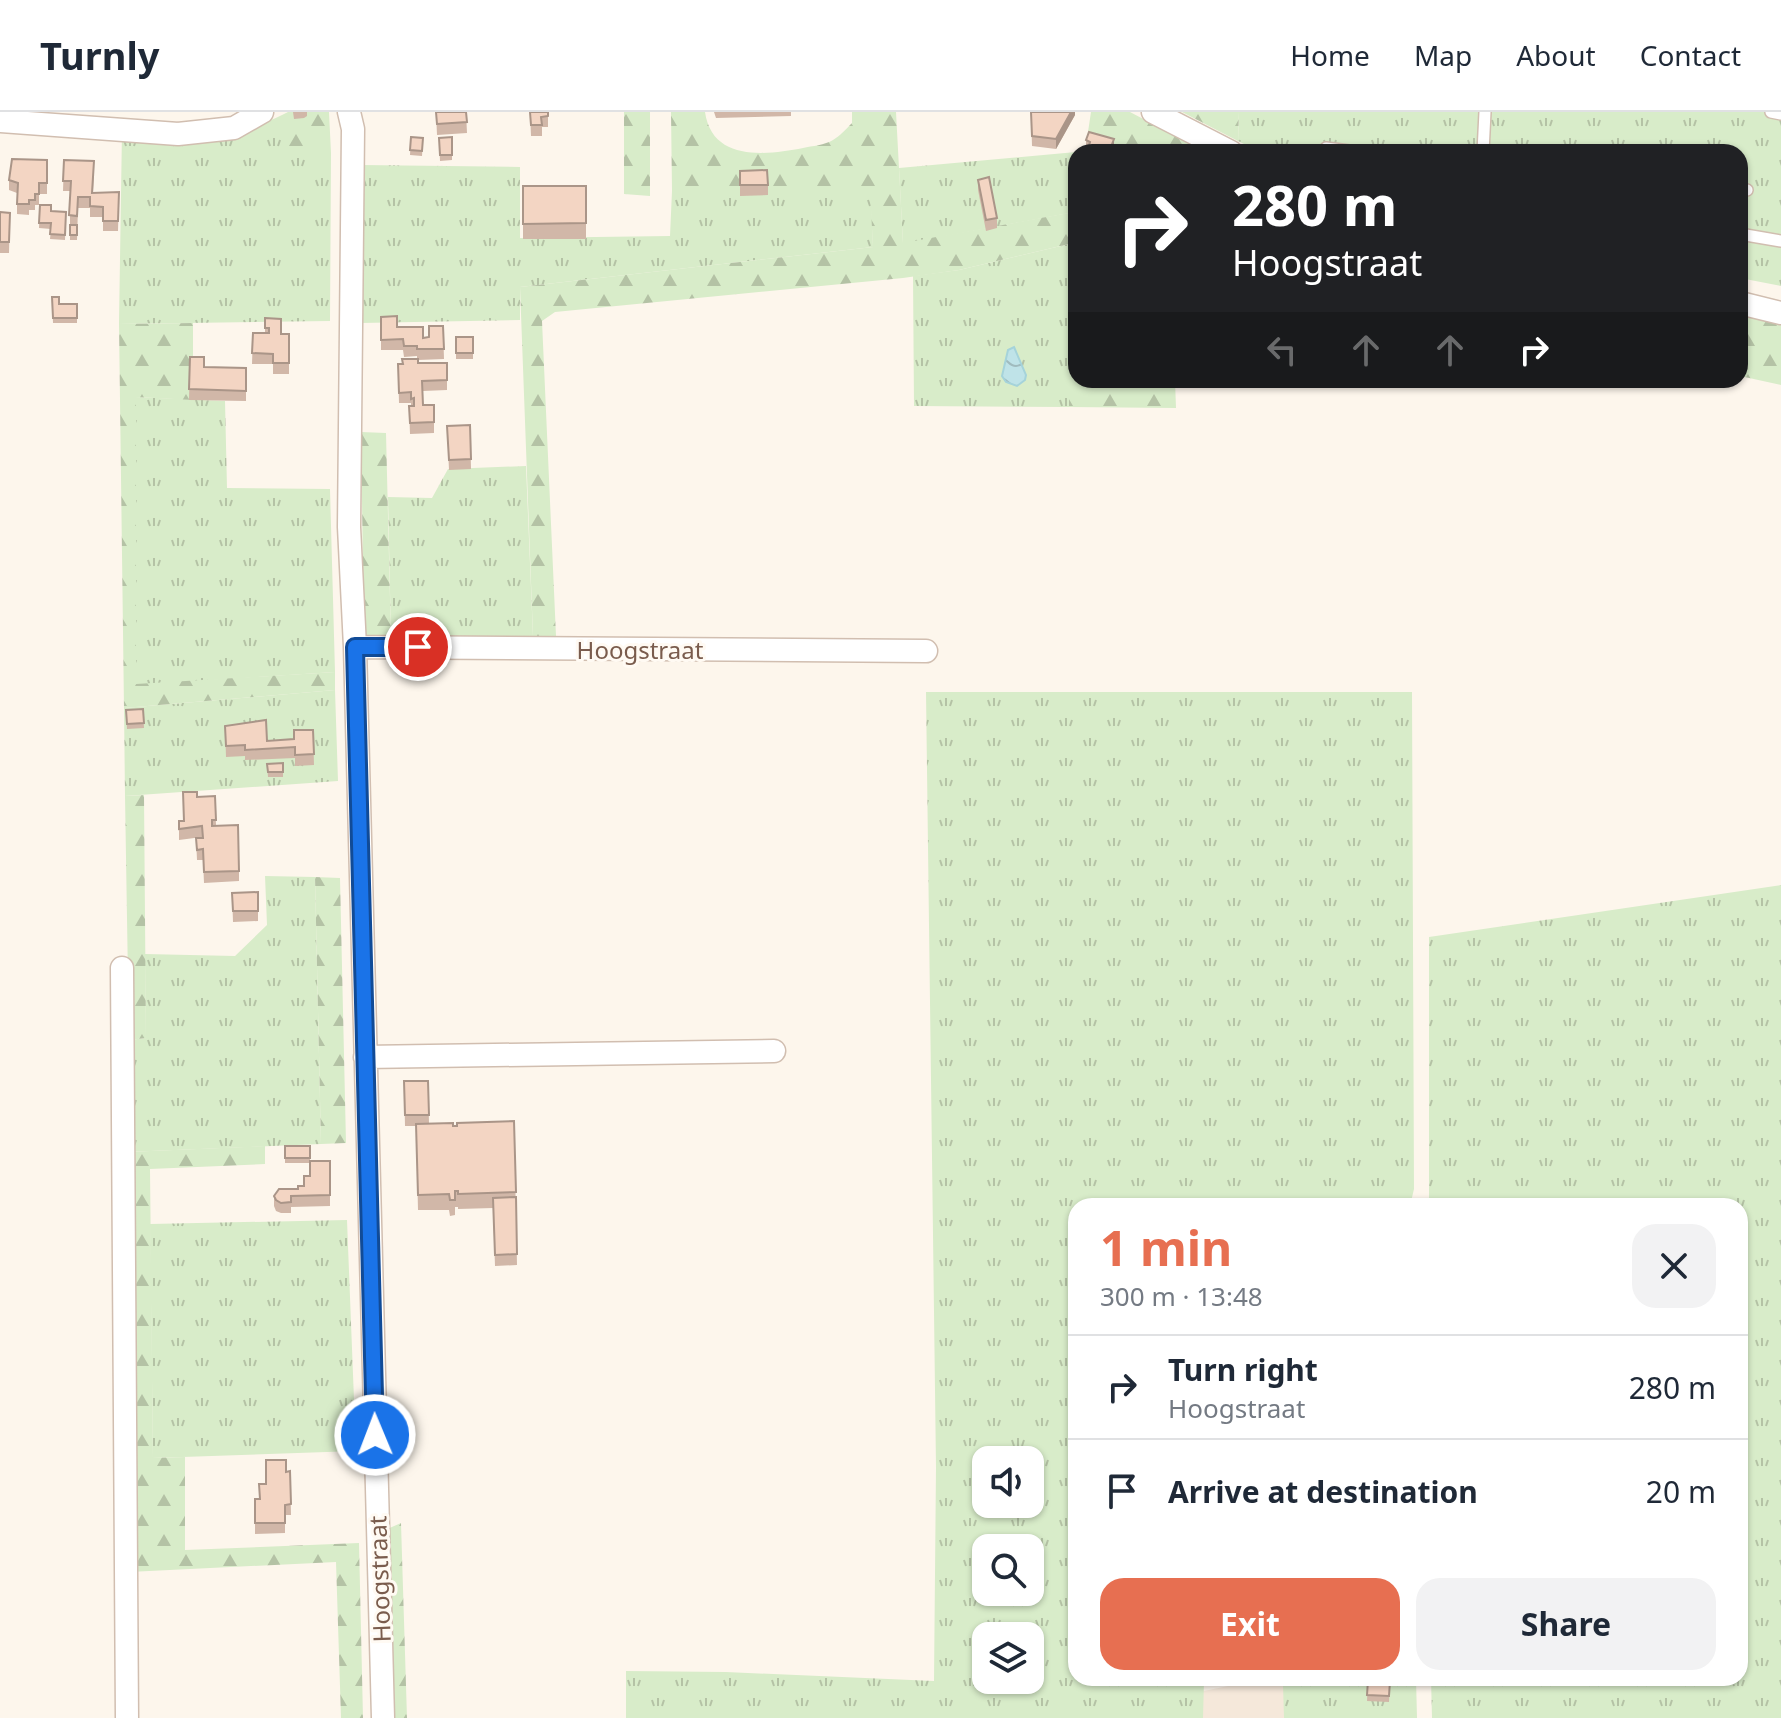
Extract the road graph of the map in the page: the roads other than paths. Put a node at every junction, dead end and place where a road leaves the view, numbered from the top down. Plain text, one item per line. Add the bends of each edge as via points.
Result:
1 (262, 112) edge
2 (349, 112) edge
3 (1153, 112) edge
4 (1485, 112) edge
5 (1771, 112) edge
6 (1781, 114) edge
7 (0, 121) edge
8 (1215, 144) edge
9 (1483, 144) edge
10 (1748, 235) edge
11 (1781, 241) edge
12 (1748, 305) edge
13 (1781, 313) edge
14 (355, 647) junction
15 (926, 651) dead end
16 (122, 968) dead end
17 (774, 1051) dead end
18 (365, 1057) junction
19 (127, 1718) edge
20 (383, 1718) edge

1 - 7 street via 234,128 178,134
2 - 14 street, Hoogstraat via 349,527
3 - 8 street
4 - 9 lane
5 - 6 lane
10 - 11 lane
12 - 13 street
14 - 15 street, Hoogstraat
14 - 18 street, Hoogstraat
16 - 19 street
17 - 18 street
18 - 20 street, Hoogstraat

